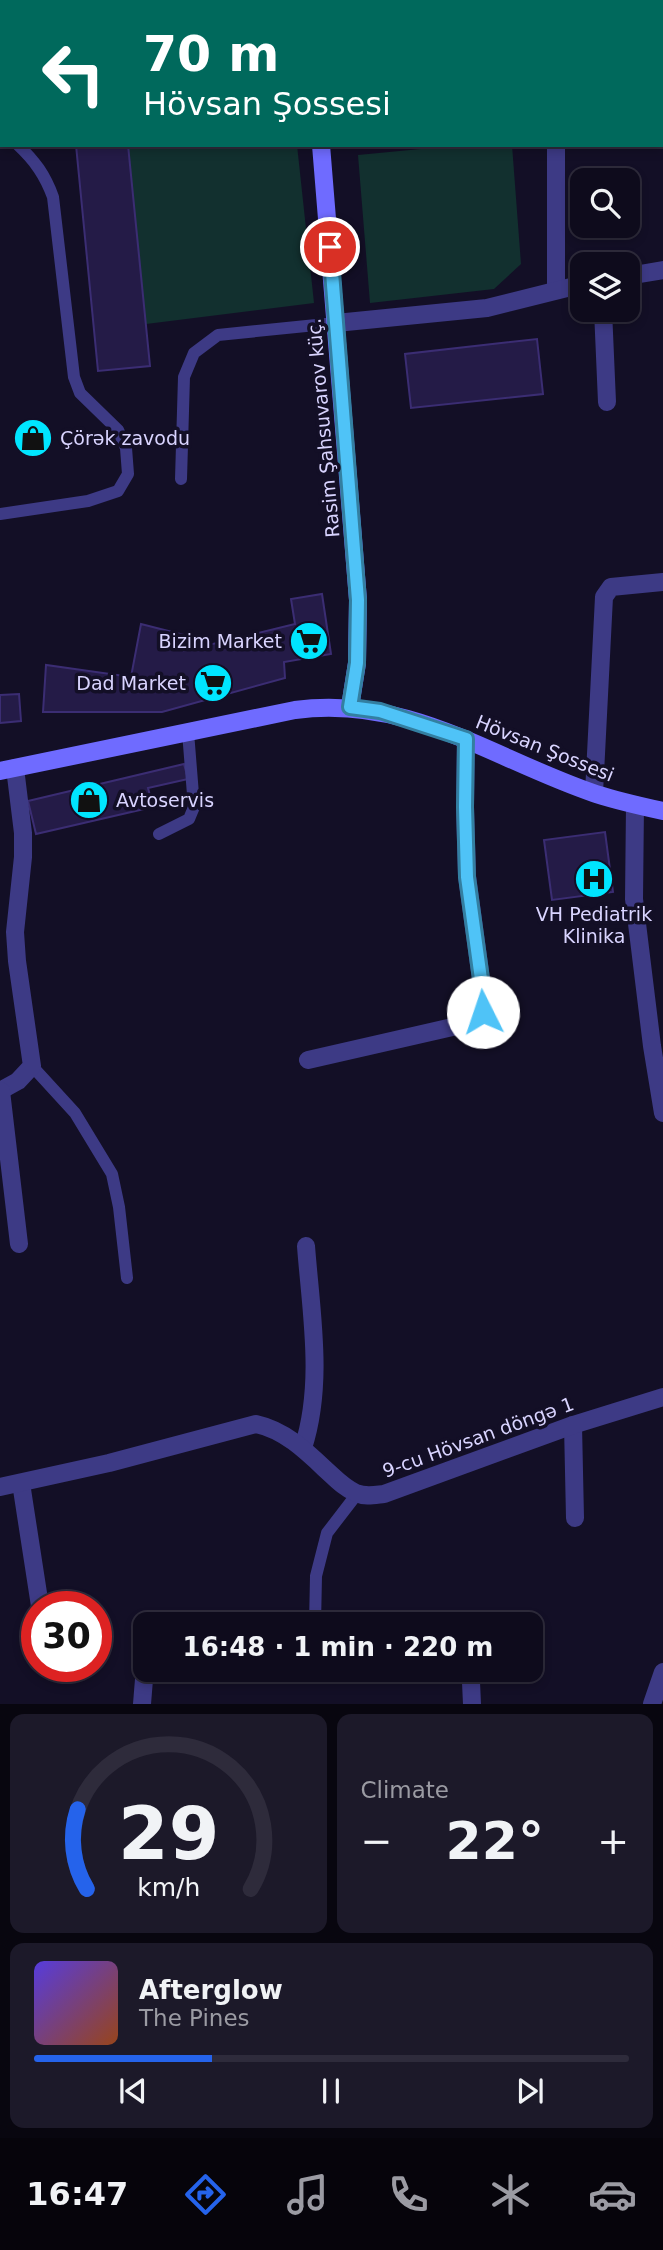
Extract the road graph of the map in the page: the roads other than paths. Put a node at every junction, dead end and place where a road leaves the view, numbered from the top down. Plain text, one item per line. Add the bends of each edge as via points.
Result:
1 (20, 147) edge
2 (321, 147) edge
3 (556, 147) edge
4 (663, 270) edge
5 (640, 274) edge
6 (570, 286) edge
7 (556, 289) junction
8 (604, 322) edge
9 (336, 323) junction
10 (607, 402) dead end
11 (181, 478) dead end
12 (0, 514) edge
13 (663, 582) edge
14 (350, 707) junction
15 (188, 732) junction
16 (466, 739) junction
17 (7, 769) edge
18 (594, 793) junction
19 (635, 805) junction
20 (663, 811) edge
21 (159, 834) dead end
22 (308, 1060) dead end
23 (32, 1066) junction
24 (0, 1091) edge
25 (663, 1113) edge
26 (19, 1244) dead end
27 (306, 1246) dead end
28 (127, 1278) dead end
29 (663, 1397) edge
30 (573, 1425) junction
31 (303, 1448) junction
32 (21, 1483) junction
33 (0, 1487) edge
34 (357, 1494) junction
35 (575, 1518) dead end
36 (38, 1591) edge
37 (316, 1612) edge
38 (663, 1672) edge
39 (144, 1682) edge
40 (471, 1682) dead end
41 (142, 1704) edge
42 (472, 1704) edge
43 (652, 1704) edge

1 - 12 lane via 45,176 53,197 74,377 80,393 118,430 126,448 128,474 118,491
2 - 9 main road, Rasim Şahsuvarov küç.
3 - 7 street
4 - 5 street
6 - 7 street
7 - 9 street via 487,308
8 - 10 street
9 - 11 lane via 218,335 194,353 184,377
9 - 14 main road, Rasim Şahsuvarov küç. via 358,600 357,663
13 - 18 street via 611,587 604,597
14 - 15 main road, Hövsan Şossesi via 295,710
14 - 16 main road, Hövsan Şossesi via 391,714
15 - 17 main road, Hövsan Şossesi
15 - 21 lane via 194,807 189,818
16 - 18 main road, Hövsan Şossesi
16 - 22 street via 467,877 483,1012 470,1023
17 - 23 street via 23,845 15,932
18 - 19 main road, Hövsan Şossesi
19 - 20 main road, Hövsan Şossesi
19 - 25 street via 634,900
23 - 24 street
23 - 28 lane via 75,1113 112,1174
24 - 26 street
27 - 31 street via 315,1392
29 - 30 street, 9-cu Hövsan döngə 1
30 - 34 street, 9-cu Hövsan döngə 1 via 384,1494
30 - 35 street
31 - 32 street via 271,1427 256,1424
31 - 34 street
32 - 33 street
32 - 36 street
34 - 37 lane via 327,1533 316,1576
38 - 43 street
39 - 41 street
40 - 42 street

